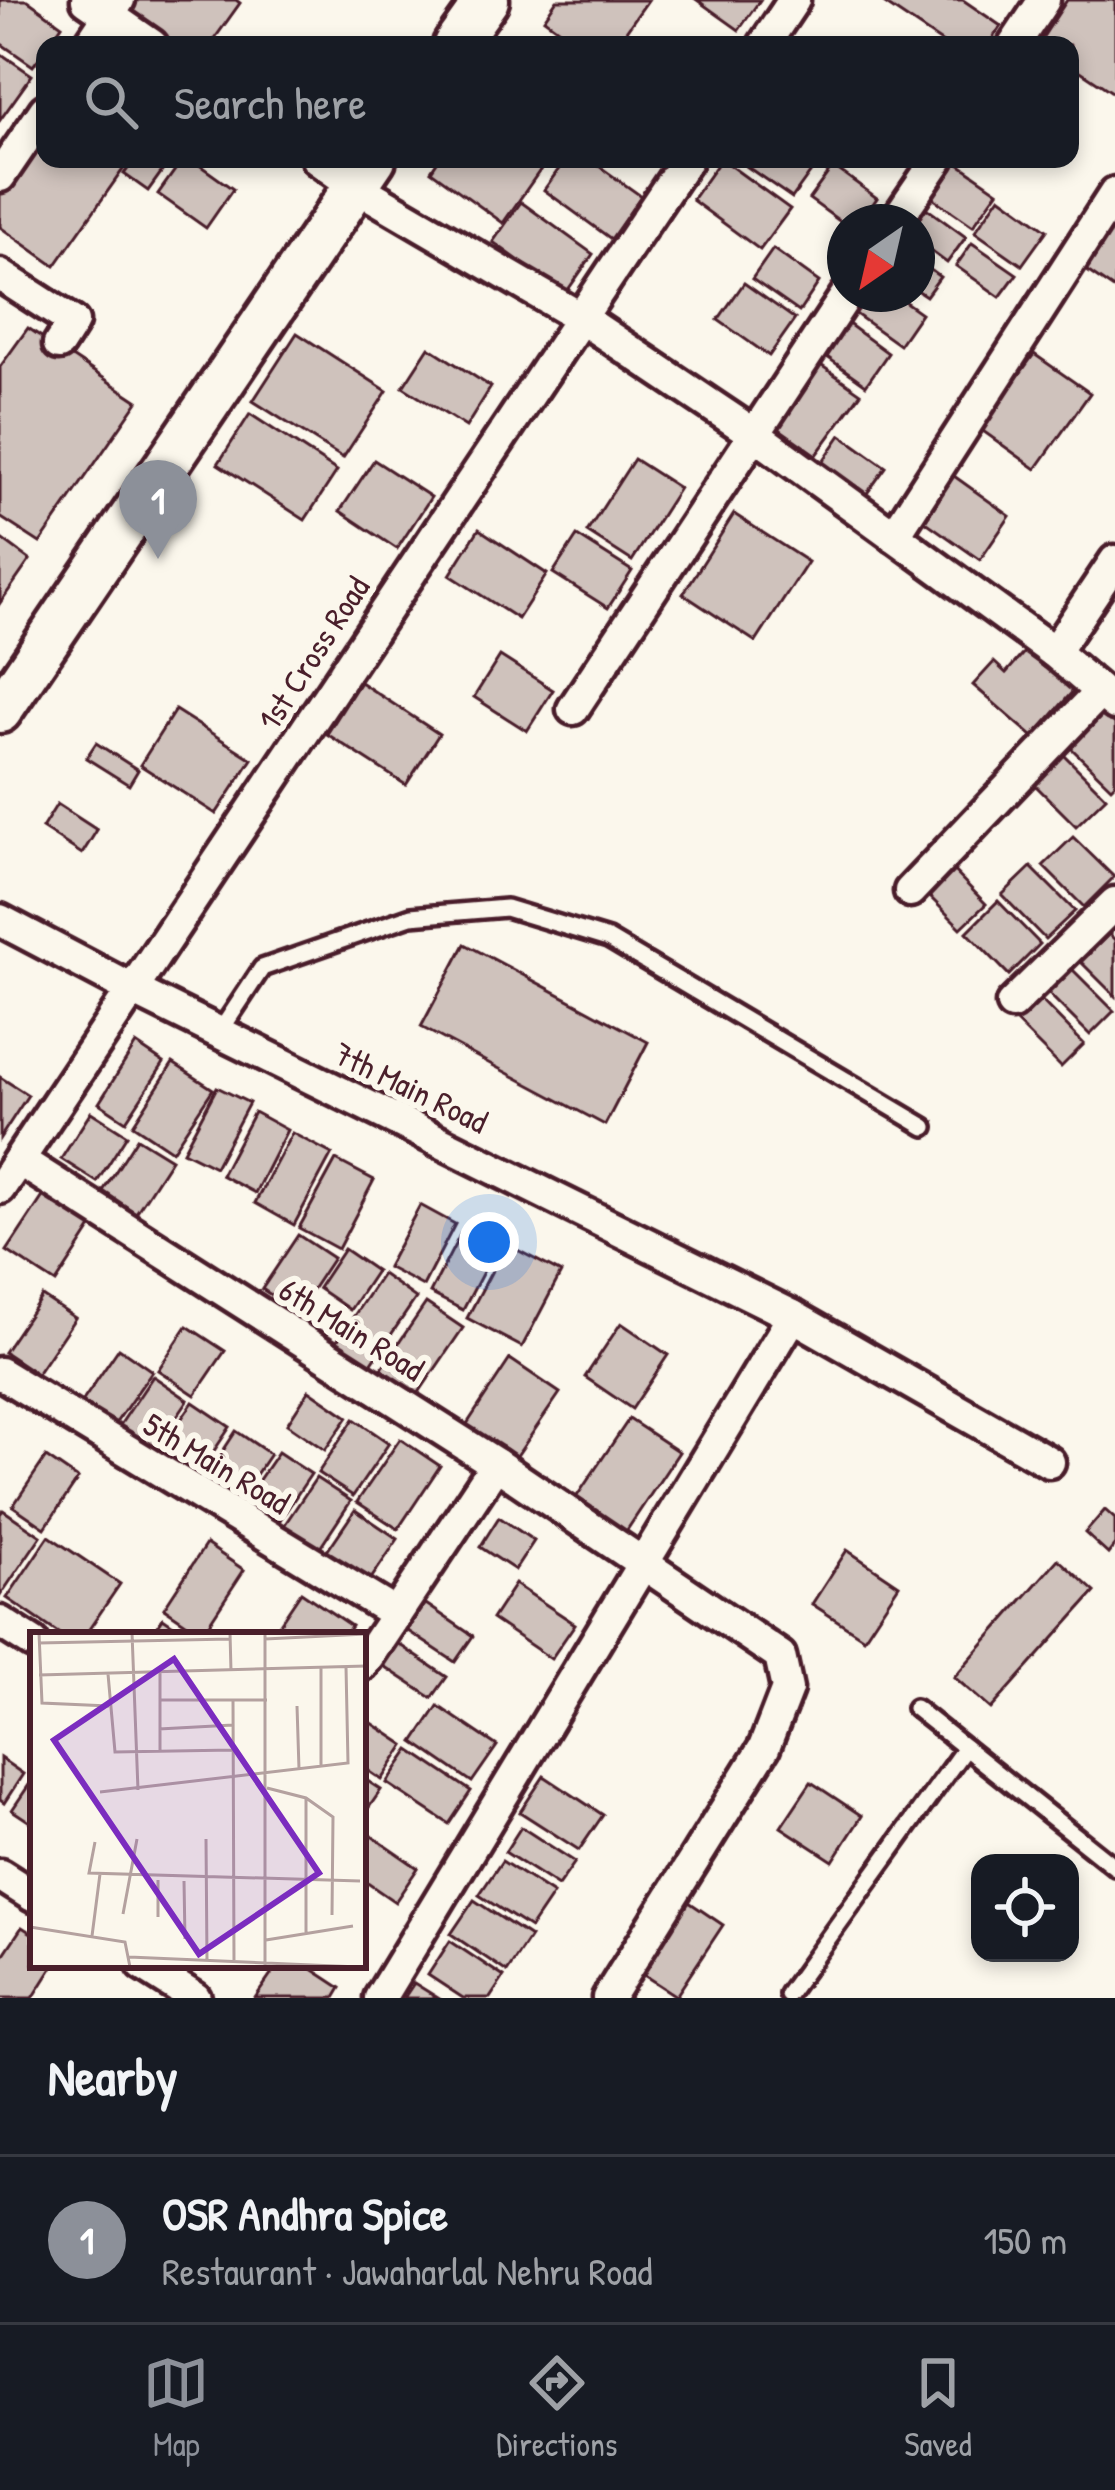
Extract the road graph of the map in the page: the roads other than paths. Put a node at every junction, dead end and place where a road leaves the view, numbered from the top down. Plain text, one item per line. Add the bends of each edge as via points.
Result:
1 (487, 0) edge
2 (794, 0) edge
3 (1044, 0) edge
4 (105, 5) edge
5 (93, 36) edge
6 (141, 36) edge
7 (461, 36) edge
8 (770, 36) edge
9 (1020, 36) edge
10 (36, 123) edge
11 (681, 168) edge
12 (932, 168) edge
13 (365, 172) edge
14 (0, 176) edge
15 (1115, 193) edge
16 (908, 204) edge
17 (0, 275) edge
18 (835, 312) edge
19 (580, 318) junction
20 (59, 344) dead end
21 (754, 434) junction
22 (894, 536) junction
23 (1115, 561) edge
24 (1054, 652) junction
25 (1107, 698) edge
26 (573, 709) dead end
27 (0, 711) edge
28 (910, 891) dead end
29 (1115, 903) edge
30 (0, 920) edge
31 (133, 990) junction
32 (1012, 1004) dead end
33 (219, 1033) junction
34 (925, 1127) dead end
35 (19, 1160) junction
36 (0, 1188) edge
37 (793, 1316) junction
38 (0, 1373) edge
39 (1049, 1462) dead end
40 (496, 1463) junction
41 (643, 1563) junction
42 (396, 1614) junction
43 (0, 1622) edge
44 (30, 1641) edge
45 (366, 1659) edge
46 (915, 1708) dead end
47 (964, 1748) junction
48 (1115, 1868) edge
49 (0, 1875) edge
50 (30, 1894) edge
51 (151, 1968) edge
52 (623, 1992) edge
53 (788, 1994) dead end
54 (195, 1998) edge
55 (380, 1998) edge

1 - 7 street
2 - 8 street
3 - 9 street
4 - 5 street
4 - 6 street
10 - 14 street
11 - 19 street, 1st Cross Road
12 - 16 street
13 - 19 street
13 - 27 street
15 - 22 street
17 - 20 street via 73,322
18 - 21 street
19 - 21 street
19 - 31 street, 1st Cross Road
21 - 22 street
21 - 26 street
22 - 24 street
23 - 24 street
24 - 25 street
25 - 28 street
29 - 32 street
30 - 31 street, 7th Main Road
31 - 33 street, 7th Main Road
31 - 35 street, 1st Cross Road
33 - 34 lane via 262,968 411,916 506,908 608,939
33 - 37 street, 7th Main Road
35 - 36 street, 1st Cross Road
35 - 40 street, 6th Main Road
37 - 39 street, 7th Main Road
37 - 41 street
38 - 42 street, 5th Main Road
40 - 41 street, 6th Main Road
40 - 42 street
41 - 52 street, 6th Main Road via 780,1657 787,1689 764,1748
41 - 55 street
42 - 45 street
43 - 44 street
46 - 47 lane
47 - 48 lane
47 - 53 lane
49 - 50 street
51 - 54 street

